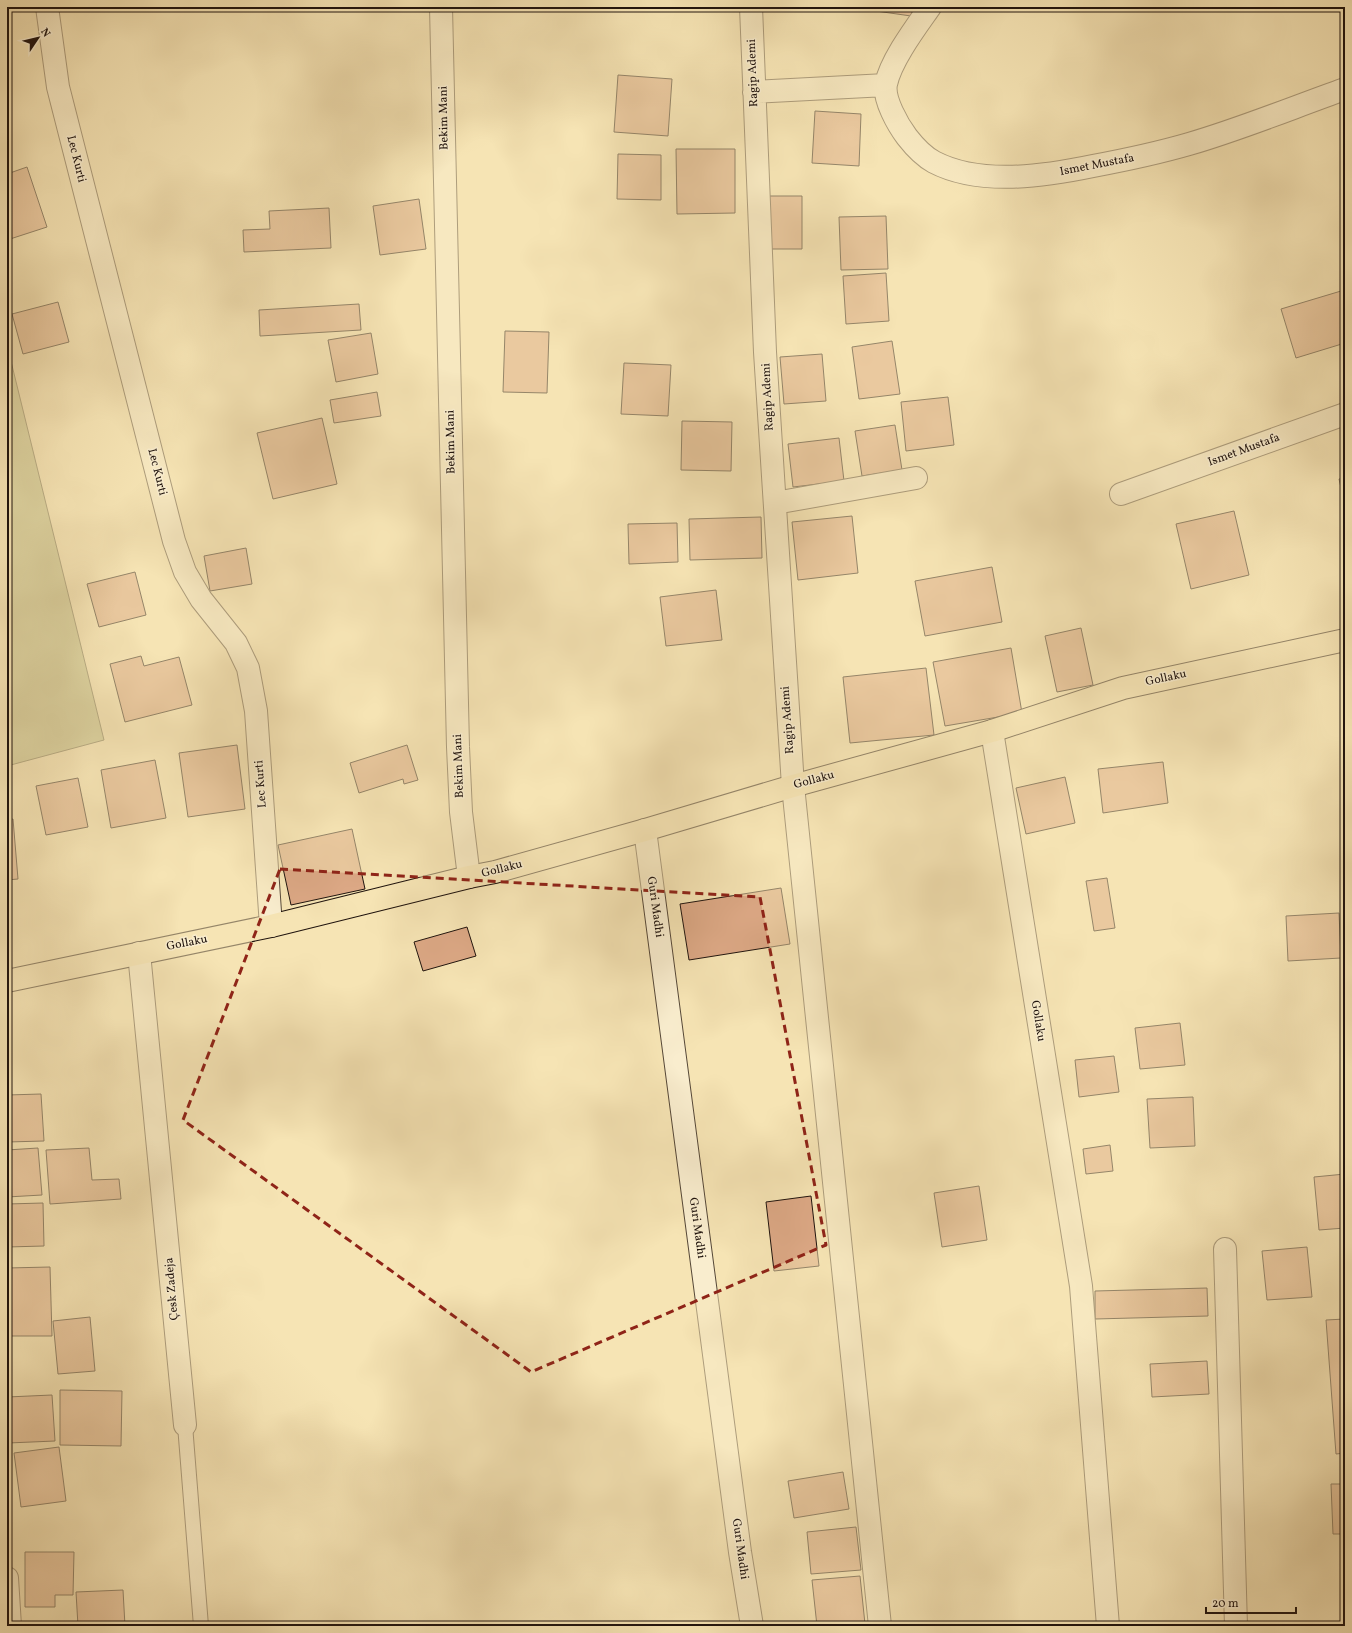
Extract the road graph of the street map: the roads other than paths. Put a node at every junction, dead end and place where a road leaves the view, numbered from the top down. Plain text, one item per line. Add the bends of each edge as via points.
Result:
1 (47, 7) edge
2 (441, 7) edge
3 (751, 7) edge
4 (930, 7) edge
5 (886, 85) junction
6 (1345, 89) edge
7 (754, 92) junction
8 (1345, 414) edge
9 (916, 478) dead end
10 (1121, 494) dead end
11 (774, 503) junction
12 (1345, 640) edge
13 (992, 732) junction
14 (792, 786) junction
15 (645, 830) junction
16 (469, 876) junction
17 (271, 926) junction
18 (139, 952) junction
19 (7, 981) edge
20 (1225, 1250) dead end
21 (185, 1425) joint
22 (7, 1578) edge
23 (10, 1626) edge
24 (202, 1626) edge
25 (752, 1626) edge
26 (880, 1626) edge
27 (1108, 1626) edge
28 (1236, 1626) edge

1 - 17 street, Lec Kurti via 58,87 174,540 185,572 201,599 236,643 248,668 256,711
2 - 16 street, Bekim Mani via 458,747 461,812
3 - 7 street, Ragip Ademi
4 - 5 street via 894,64
5 - 6 street, Ismet Mustafa via 890,107 901,129 916,148 933,162 986,176 1020,177 1062,172 1190,144
5 - 7 street
7 - 11 street, Ragip Ademi
8 - 10 street, Ismet Mustafa
9 - 11 street
11 - 14 street, Ragip Ademi
12 - 13 main road, Gollaku via 1123,688
13 - 14 main road, Gollaku
13 - 27 street, Gollaku via 1081,1286
14 - 15 main road, Gollaku
14 - 26 street, Ragip Ademi
15 - 16 main road, Gollaku via 495,872
15 - 25 street, Guri Madhi via 740,1552
16 - 17 main road, Gollaku
17 - 18 main road, Gollaku
18 - 19 main road, Gollaku
18 - 21 street, Çesk Zadeja
20 - 28 street
21 - 24 lane, Çesk Zadeja
22 - 23 street

